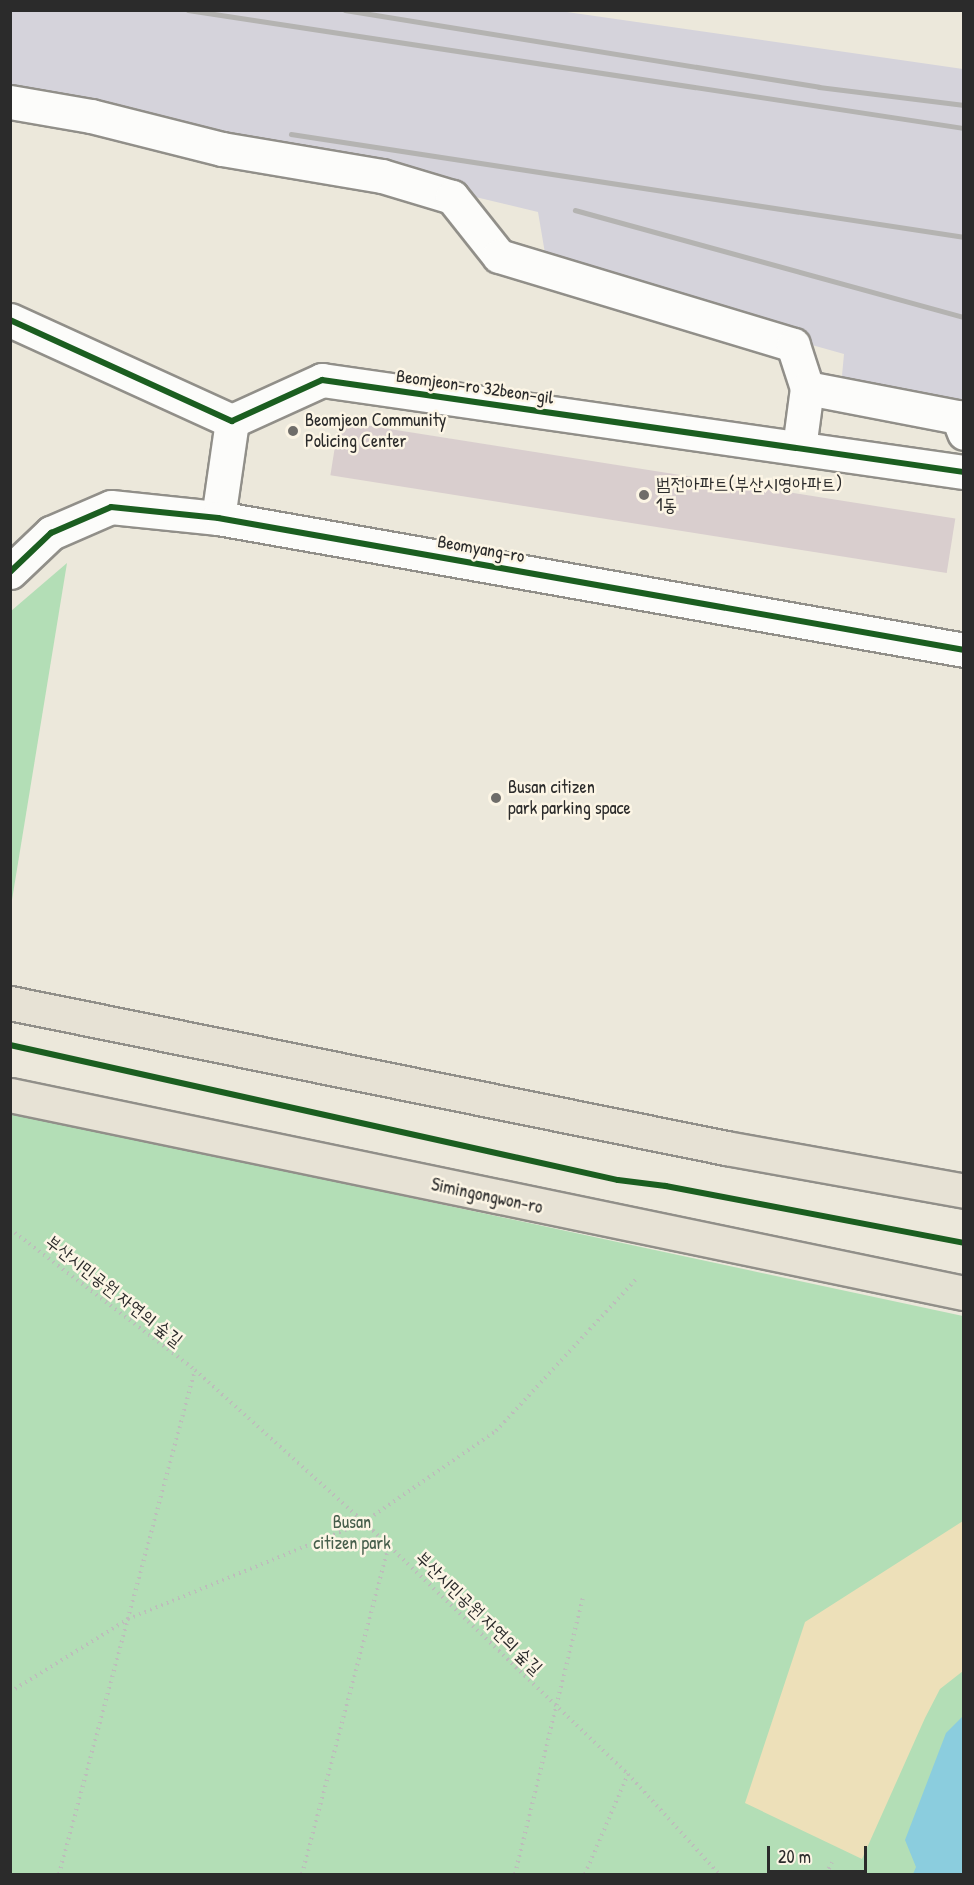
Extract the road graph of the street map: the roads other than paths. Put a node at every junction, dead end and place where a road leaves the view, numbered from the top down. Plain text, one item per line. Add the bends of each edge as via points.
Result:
1 (10, 102) edge
2 (10, 320) edge
3 (807, 388) junction
4 (232, 421) junction
5 (963, 433) edge
6 (799, 448) junction
7 (963, 472) edge
8 (218, 518) junction
9 (10, 572) edge
10 (963, 650) edge
11 (10, 1003) edge
12 (10, 1095) edge
13 (963, 1191) edge
14 (963, 1293) edge

1 - 3 street via 91,116 222,149 382,176 452,197 499,256 793,345
2 - 4 street
3 - 5 street via 958,417
3 - 6 street
4 - 6 street, Beomjeon-ro 32beon-gil via 322,380
4 - 8 street
6 - 7 street, Beomjeon-ro 32beon-gil
8 - 9 street, Beomyang-ro via 111,507 51,533
8 - 10 street, Beomyang-ro
11 - 13 main road via 726,1148
12 - 14 main road, Simingongwon-ro

